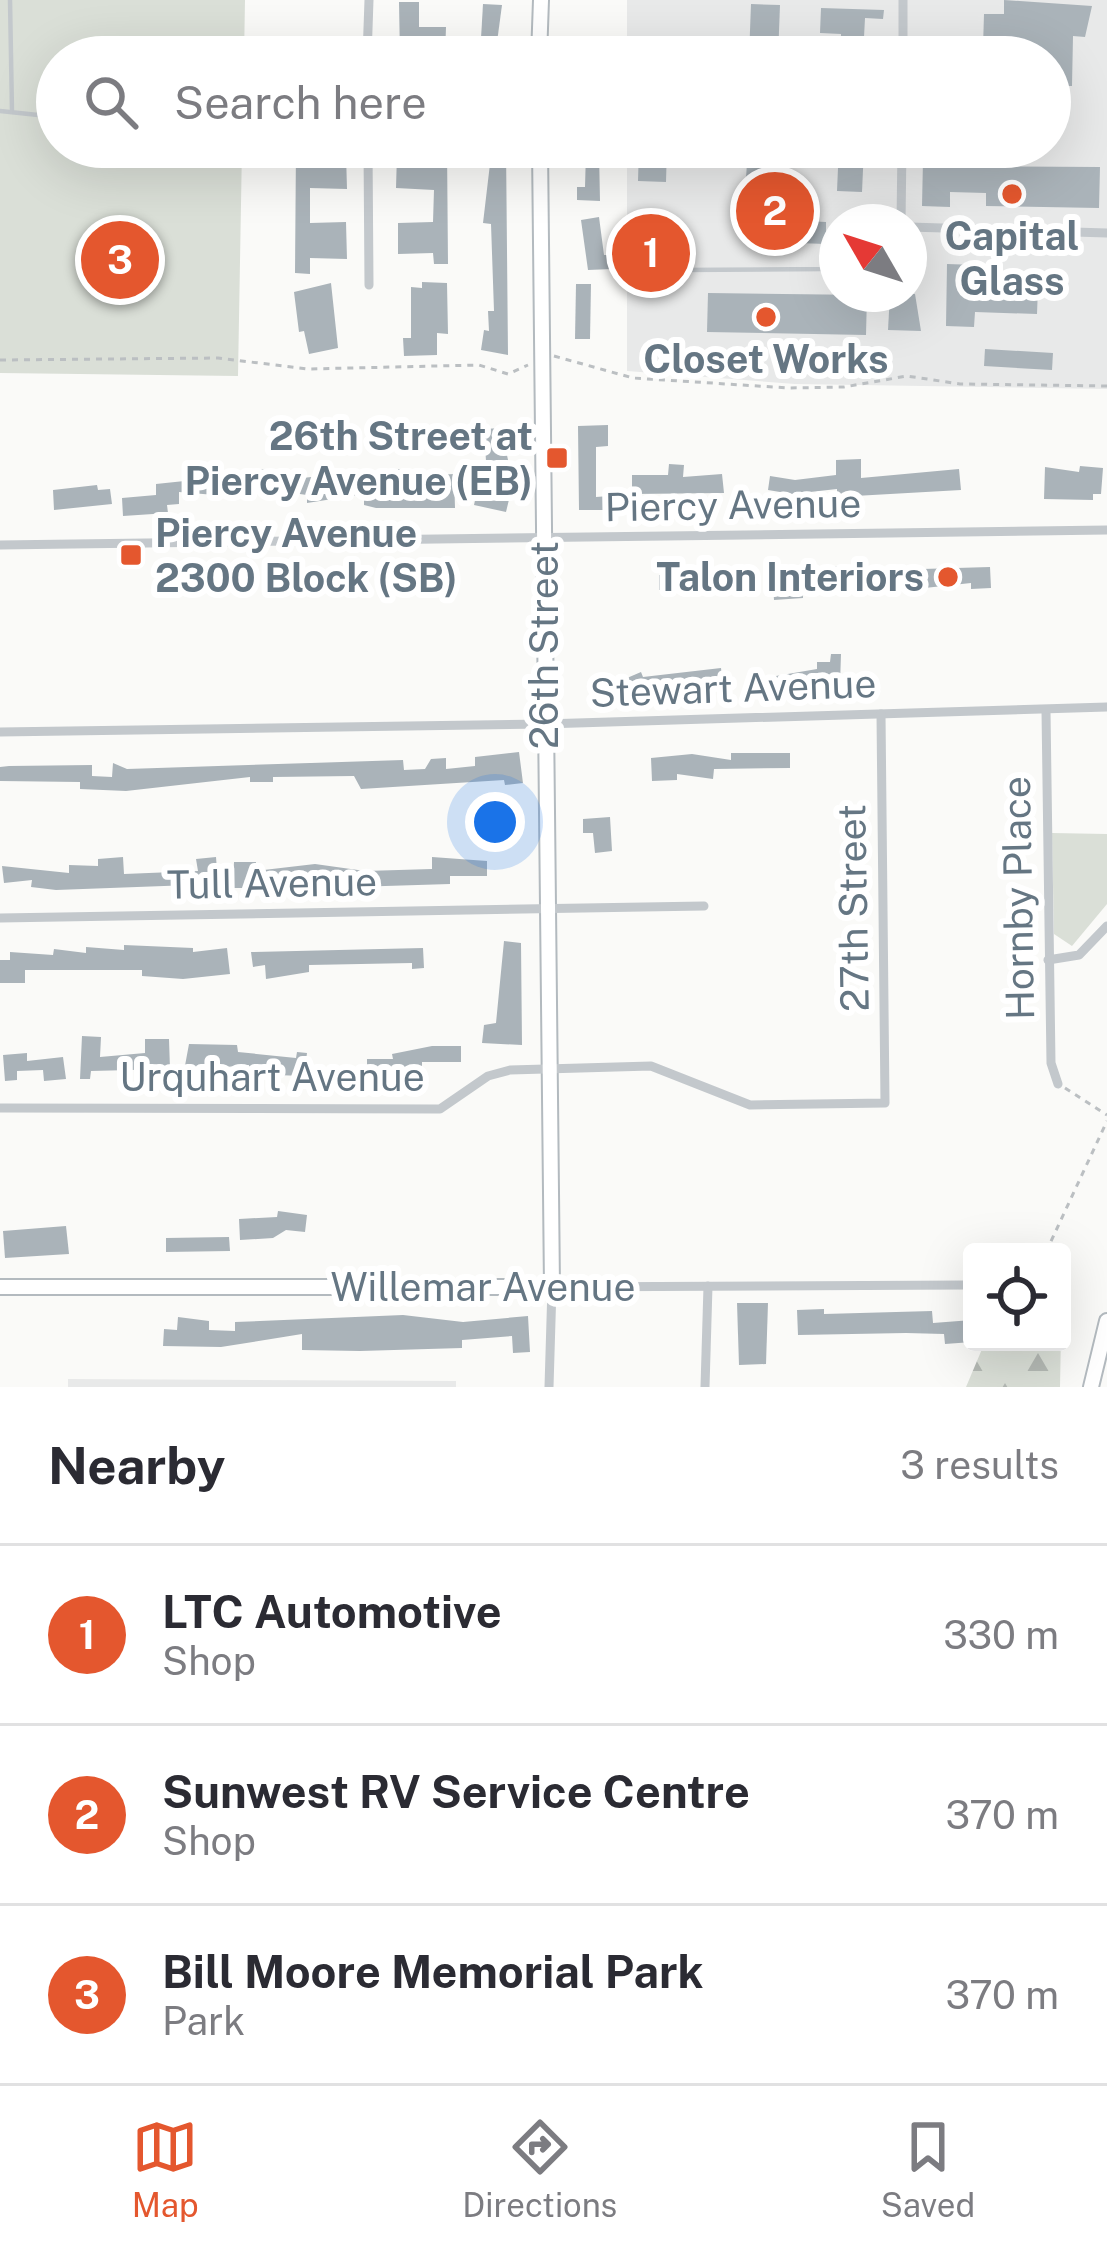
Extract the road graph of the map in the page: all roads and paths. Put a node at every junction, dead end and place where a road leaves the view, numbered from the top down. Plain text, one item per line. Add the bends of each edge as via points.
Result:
1 (10, 0) edge
2 (368, 0) edge
3 (541, 0) edge
4 (903, 0) edge
5 (367, 36) edge
6 (540, 36) edge
7 (903, 36) edge
8 (0, 111) edge
9 (12, 112) junction
10 (36, 115) edge
11 (368, 168) edge
12 (540, 168) edge
13 (902, 168) edge
14 (901, 204) edge
15 (927, 227) edge
16 (1107, 232) edge
17 (819, 269) edge
18 (679, 270) dead end
19 (369, 285) dead end
20 (1107, 530) edge
21 (543, 538) junction
22 (0, 545) edge
23 (1107, 707) edge
24 (1046, 711) junction
25 (881, 713) junction
26 (544, 724) junction
27 (0, 732) edge
28 (704, 906) dead end
29 (546, 908) junction
30 (0, 918) edge
31 (1107, 926) edge
32 (1048, 960) junction
33 (550, 1068) junction
34 (1058, 1084) joint
35 (885, 1102) joint
36 (0, 1108) edge
37 (1107, 1118) edge
38 (1050, 1243) edge
39 (963, 1285) edge
40 (708, 1286) junction
41 (0, 1287) edge
42 (552, 1287) junction
43 (1107, 1321) edge
44 (549, 1387) edge
45 (705, 1387) edge
46 (1091, 1387) edge

1 - 9 lane
2 - 5 street
3 - 6 street
4 - 7 street
8 - 9 lane
9 - 10 lane
11 - 19 street
12 - 21 street, 26th Street
13 - 14 street
15 - 16 street
17 - 18 lane
20 - 21 street, Piercy Avenue
21 - 22 street, Piercy Avenue
21 - 26 street, 26th Street
23 - 24 street, Stewart Avenue
24 - 25 street, Stewart Avenue
24 - 32 street, Hornby Place
25 - 26 street, Stewart Avenue
25 - 35 street, 27th Street
26 - 27 street, Stewart Avenue
26 - 29 street, 26th Street
28 - 29 street, Tull Avenue
29 - 30 street, Tull Avenue
29 - 33 street, 26th Street
31 - 32 street via 1079,955
32 - 34 street, Hornby Place
33 - 35 street, Urquhart Avenue via 651,1066 750,1105
33 - 36 street, Urquhart Avenue via 488,1076 440,1109
33 - 42 street, 26th Street
34 - 37 path
37 - 38 path
39 - 40 street, Willemar Avenue
40 - 42 street, Willemar Avenue
40 - 45 street
41 - 42 street, Willemar Avenue
42 - 44 street
43 - 46 street

